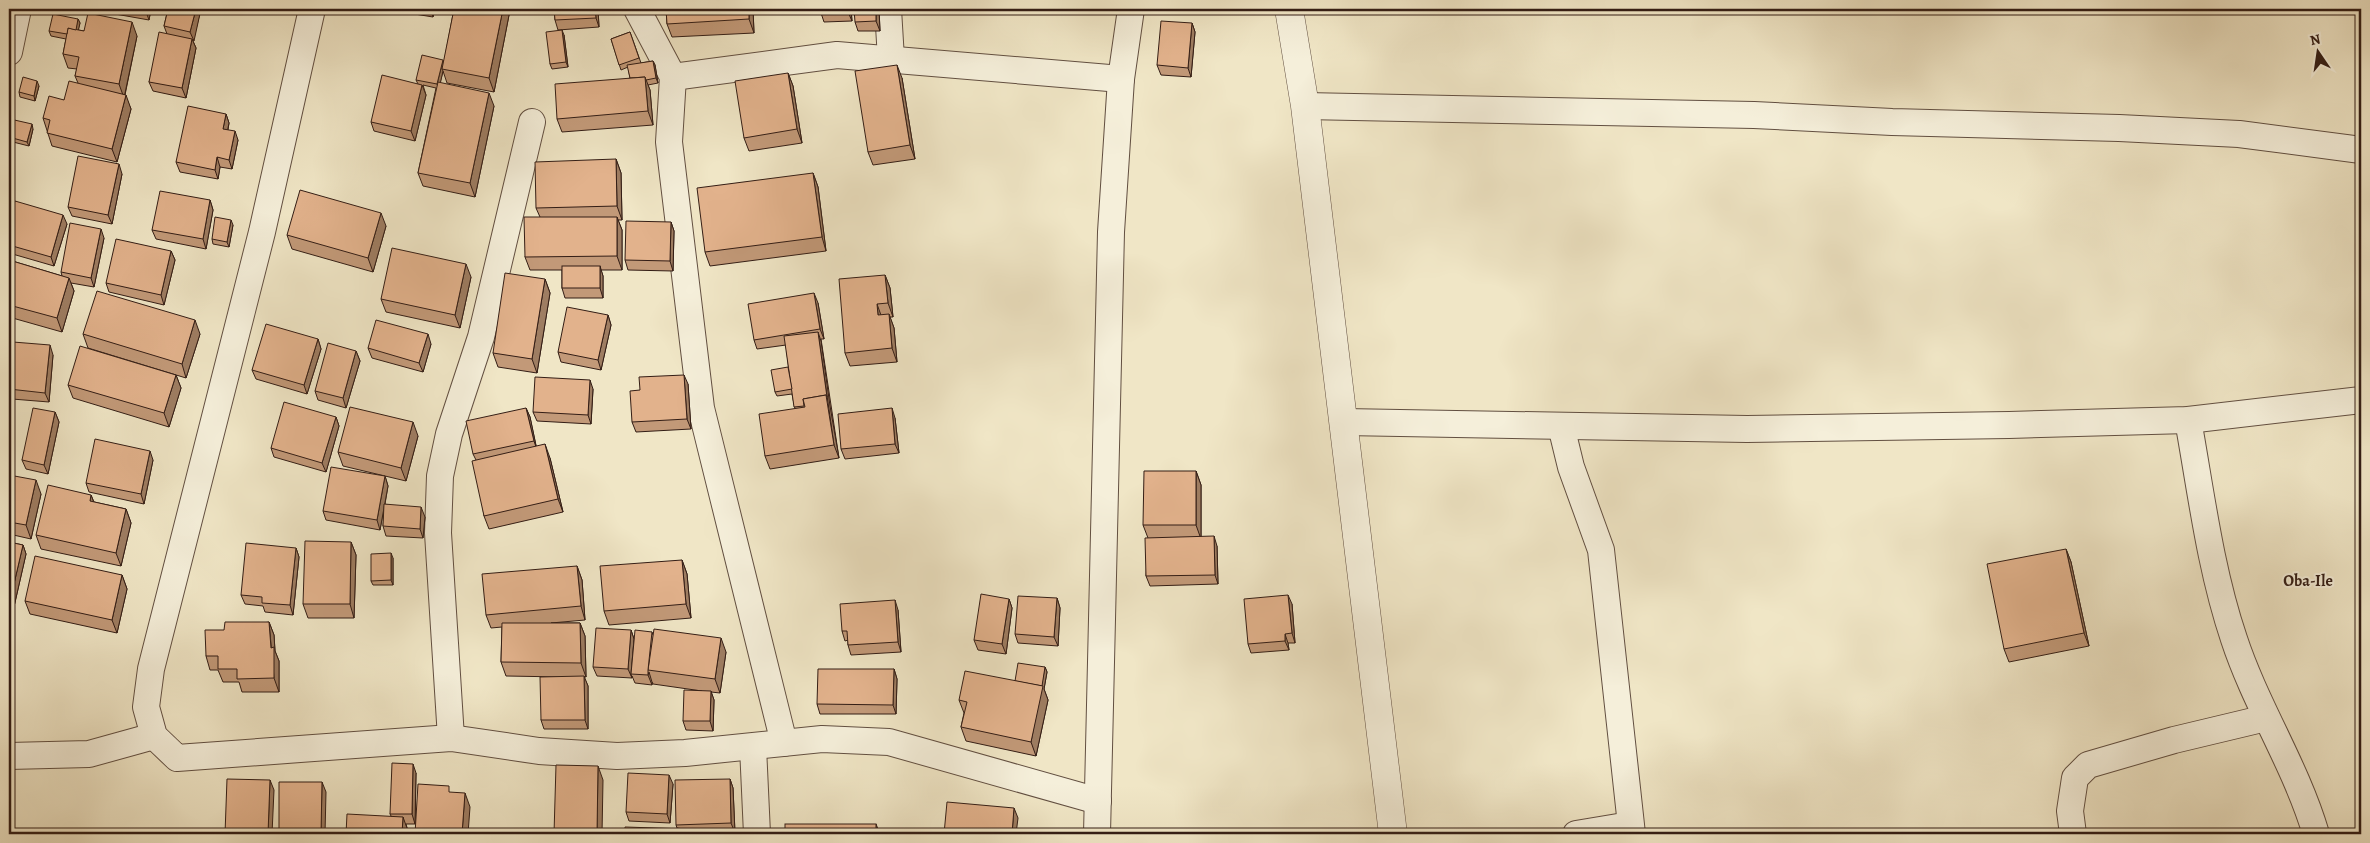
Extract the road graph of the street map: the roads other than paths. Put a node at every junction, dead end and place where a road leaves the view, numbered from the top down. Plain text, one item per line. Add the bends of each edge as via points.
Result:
1 (18, 9) edge
2 (312, 9) edge
3 (637, 9) edge
4 (888, 9) edge
5 (1130, 9) edge
6 (1289, 9) edge
7 (9, 52) edge
8 (891, 59) junction
9 (673, 77) junction
10 (1122, 79) junction
11 (1305, 106) junction
12 (532, 122) dead end
13 (2361, 150) edge
14 (2361, 400) edge
15 (2188, 420) junction
16 (1344, 422) junction
17 (1561, 426) junction
18 (2266, 718) junction
19 (154, 736) junction
20 (451, 738) junction
21 (784, 743) junction
22 (753, 747) junction
23 (9, 756) edge
24 (1098, 801) junction
25 (1631, 830) edge
26 (757, 834) edge
27 (1097, 834) edge
28 (1394, 834) edge
29 (1576, 834) edge
30 (2073, 834) edge
31 (2316, 834) edge

1 - 7 street
2 - 19 street via 262,232 151,669 146,707
3 - 9 street
4 - 8 street
5 - 10 street
6 - 11 street
8 - 9 street via 837,55
8 - 10 street
9 - 21 street via 669,142 701,408
10 - 24 street via 1111,232
11 - 13 street via 1754,115 2119,128 2239,134
11 - 16 street
12 - 20 street via 480,337 452,425 440,476 438,533
14 - 15 street
15 - 17 street via 1747,429
15 - 18 street via 2219,583 2234,639
16 - 17 street
16 - 28 street
17 - 25 street via 1571,467 1602,550
18 - 30 street via 2088,765 2075,778 2070,811
18 - 31 street via 2306,801
19 - 20 street via 177,758
19 - 23 street via 89,754
20 - 22 street via 539,751 617,756
21 - 22 street
21 - 24 street via 822,739 889,742
22 - 26 street
24 - 27 street
25 - 29 street

